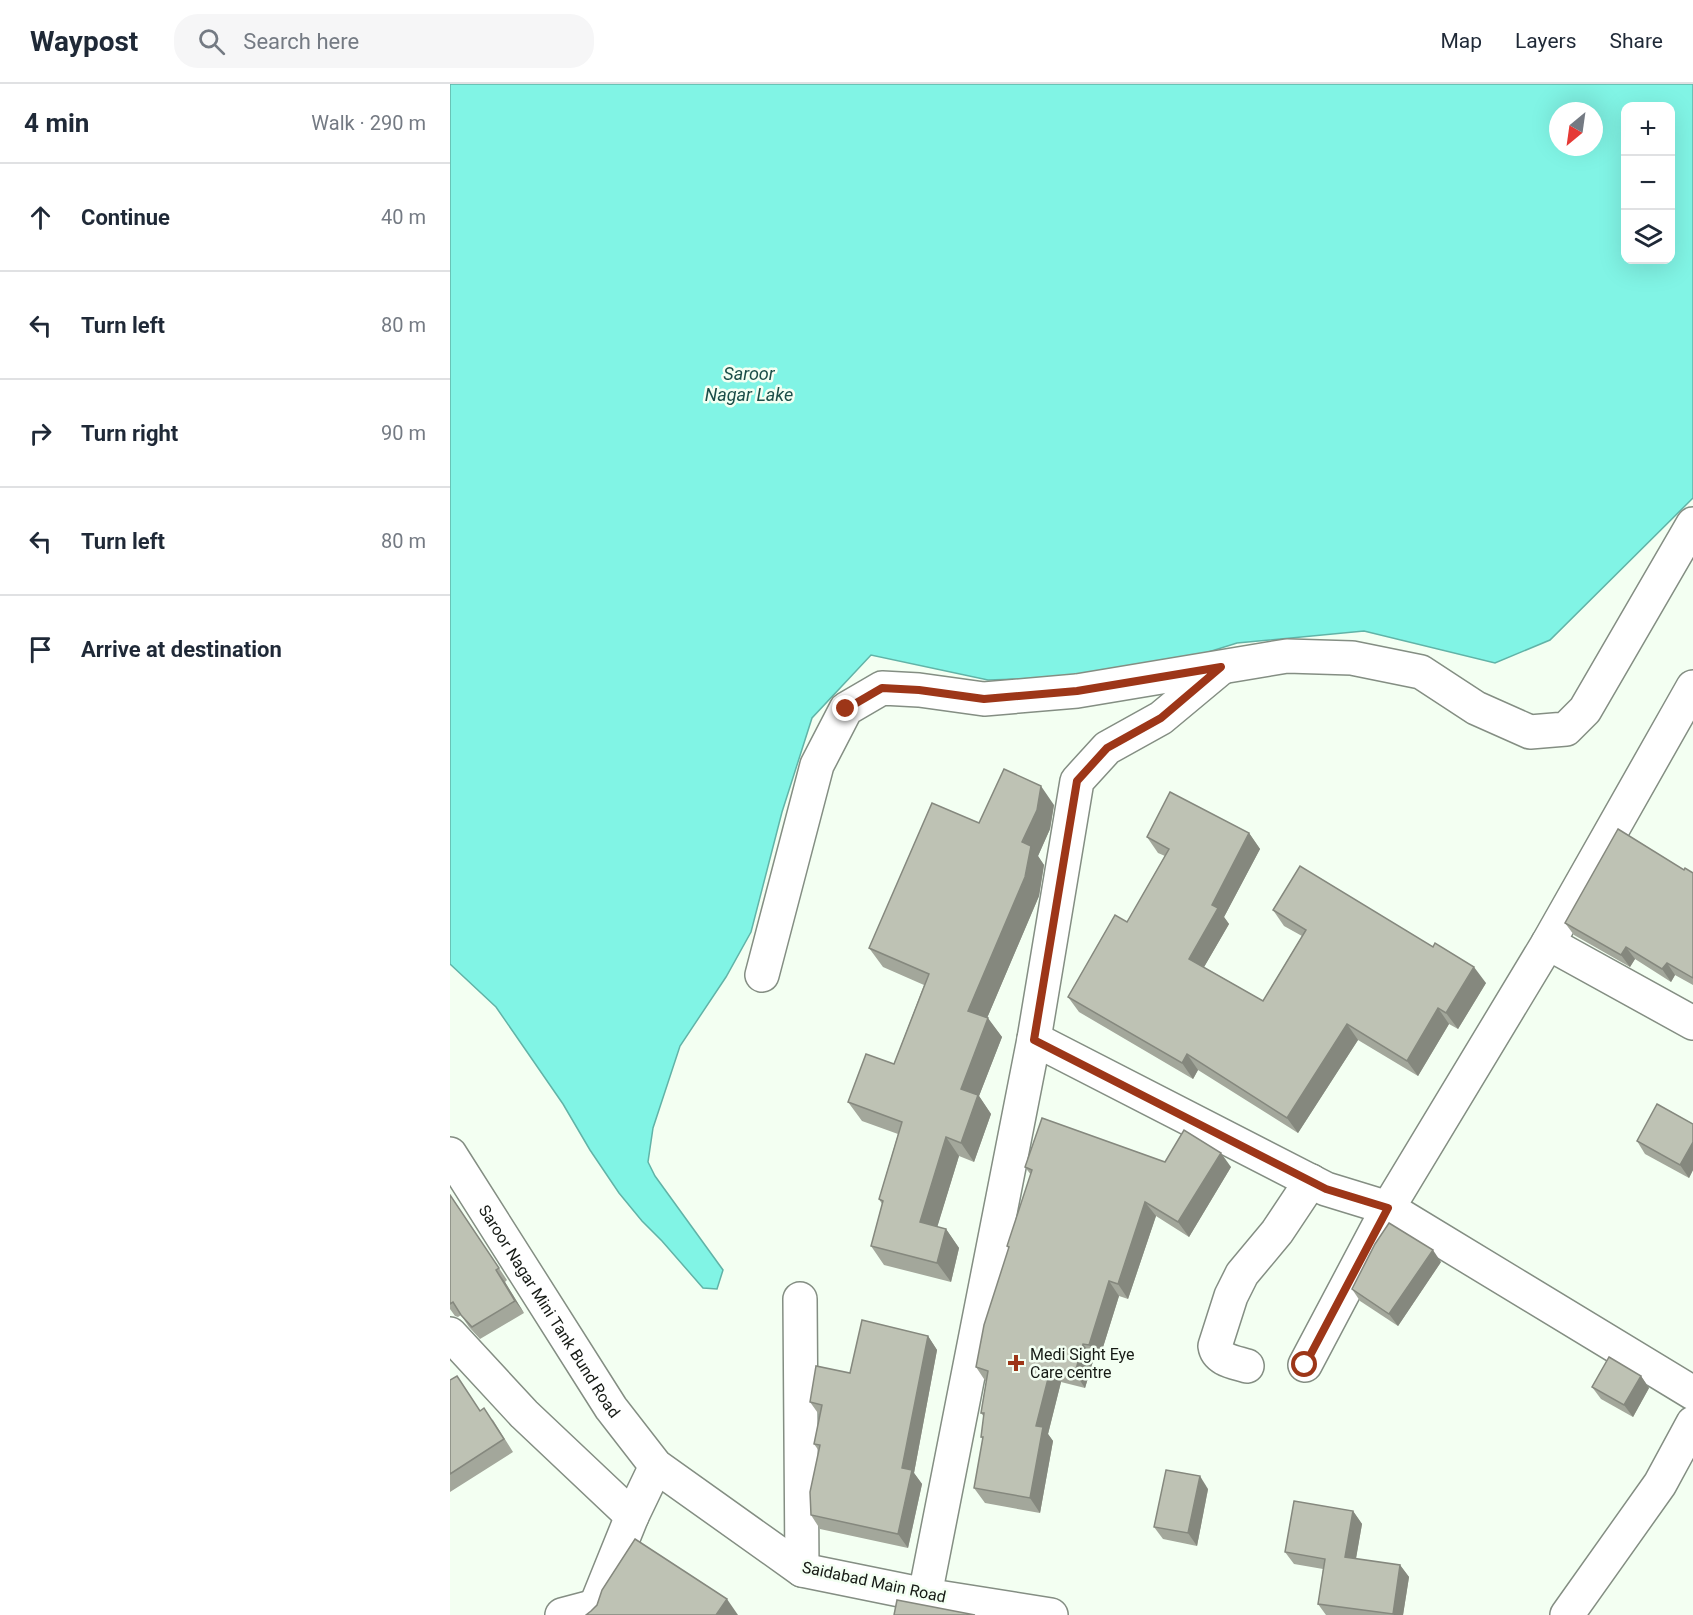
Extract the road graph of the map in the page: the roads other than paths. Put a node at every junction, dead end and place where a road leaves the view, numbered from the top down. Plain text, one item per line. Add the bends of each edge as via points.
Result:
1 (1693, 524) edge
2 (1221, 667) junction
3 (1693, 687) edge
4 (1548, 943) junction
5 (762, 975) dead end
6 (1693, 1023) edge
7 (1034, 1040) junction
8 (450, 1154) edge
9 (1311, 1181) junction
10 (1388, 1208) junction
11 (800, 1299) dead end
12 (450, 1334) edge
13 (1305, 1365) dead end
14 (1246, 1366) dead end
15 (1693, 1393) edge
16 (1693, 1423) edge
17 (656, 1466) junction
18 (632, 1516) junction
19 (802, 1570) junction
20 (925, 1595) junction
21 (594, 1611) edge
22 (1034, 1614) edge
23 (562, 1615) edge
24 (1567, 1615) edge

1 - 2 street via 1585,710 1566,729 1530,732 1476,708 1421,672 1352,658 1287,656
2 - 5 street via 1077,691 984,699 882,688 846,709 817,765
2 - 7 street via 1161,718 1107,748 1077,781
3 - 4 street
4 - 6 street
4 - 10 street
7 - 9 street
7 - 20 street
8 - 17 street, Saroor Nagar Mini Tank Bund Road via 611,1408
9 - 10 street
9 - 14 street via 1277,1232 1242,1274 1231,1296 1216,1352
10 - 13 street
10 - 15 street
11 - 19 street
12 - 18 street via 524,1414
16 - 24 street via 1660,1484
17 - 18 street
17 - 19 street, Saidabad Main Road
18 - 21 street
19 - 20 street, Saidabad Main Road
20 - 22 street, Saidabad Main Road
21 - 23 street

